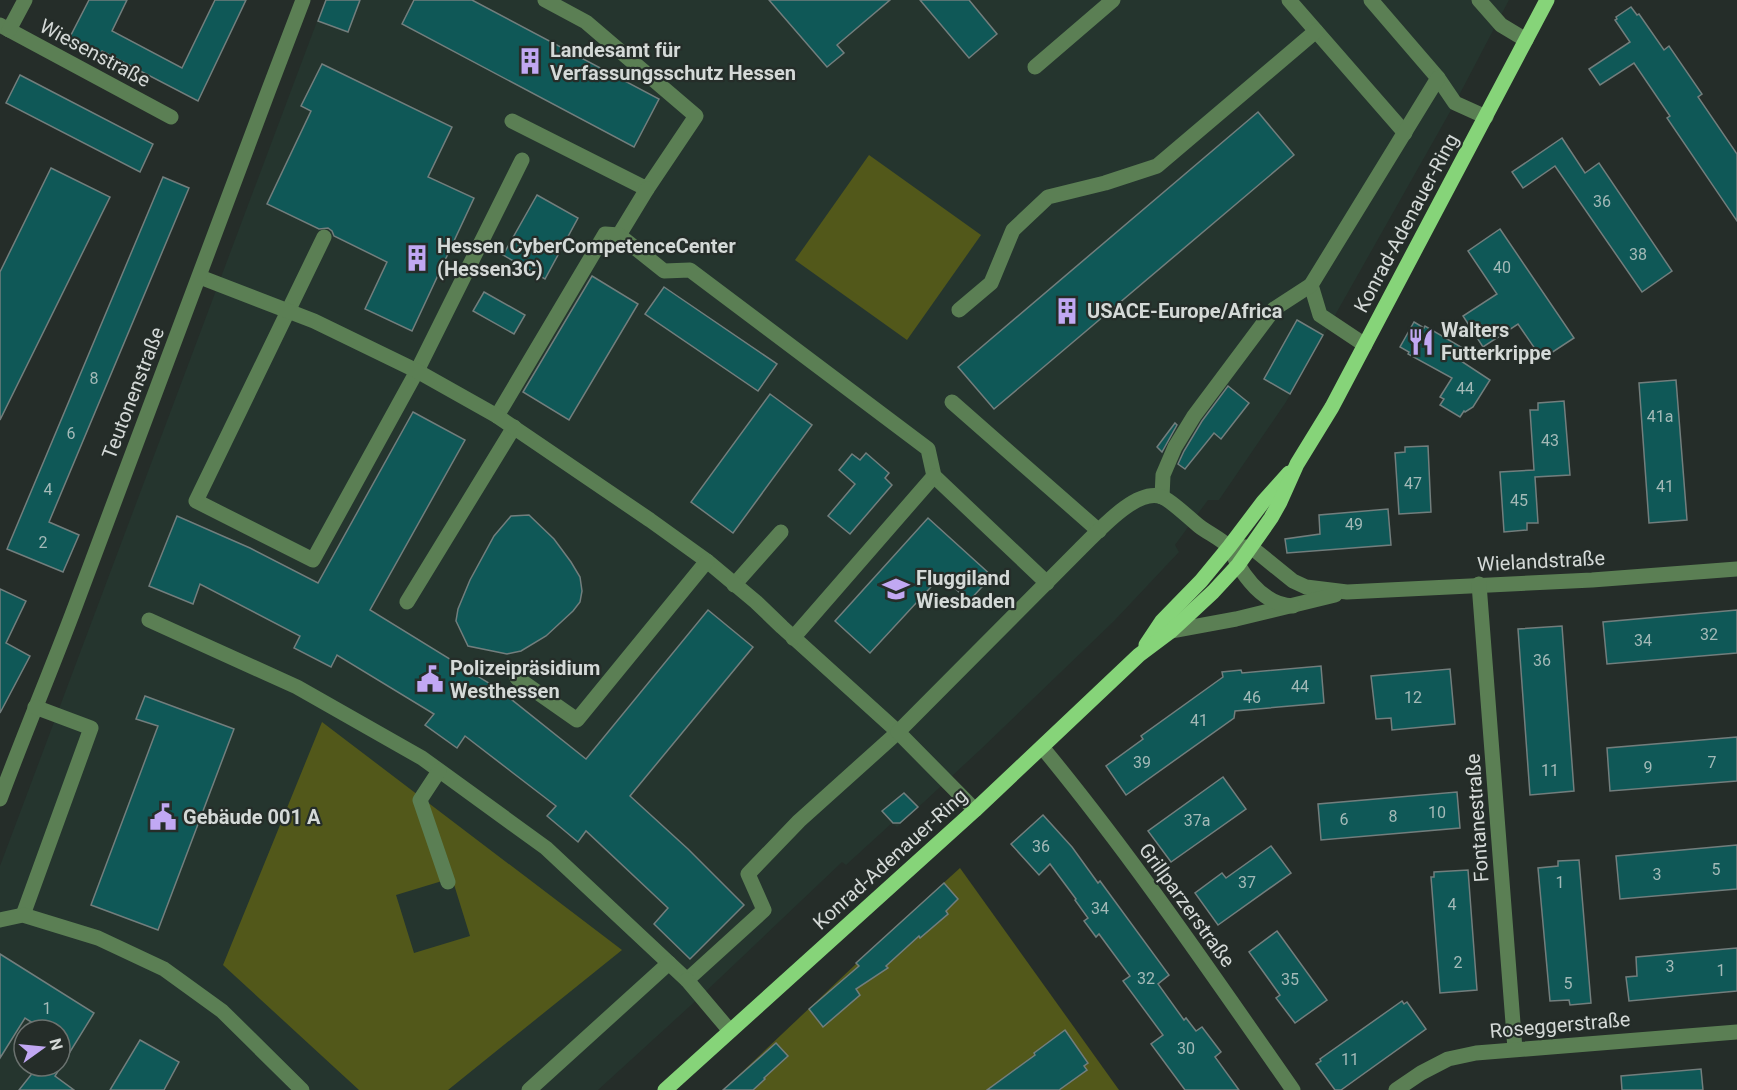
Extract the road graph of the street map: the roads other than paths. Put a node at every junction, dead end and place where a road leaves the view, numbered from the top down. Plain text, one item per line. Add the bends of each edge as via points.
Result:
1 (25, 0) edge
2 (303, 0) edge
3 (545, 0) edge
4 (1113, 0) edge
5 (1289, 0) edge
6 (1371, 0) edge
7 (1479, 0) edge
8 (1547, 0) edge
9 (5, 28) edge
10 (1316, 31) junction
11 (1526, 40) junction
12 (1035, 67) dead end
13 (1438, 78) junction
14 (171, 117) dead end
15 (1486, 117) junction
16 (512, 121) dead end
17 (1405, 133) junction
18 (522, 160) dead end
19 (647, 189) junction
20 (619, 235) junction
21 (324, 237) dead end
22 (200, 277) junction
23 (1311, 285) junction
24 (959, 310) dead end
25 (288, 311) junction
26 (1365, 345) junction
27 (417, 371) junction
28 (952, 402) dead end
29 (497, 416) junction
30 (514, 427) junction
31 (1297, 464) junction
32 (934, 476) junction
33 (1162, 497) junction
34 (1099, 531) junction
35 (782, 532) dead end
36 (1251, 547) junction
37 (1229, 548) junction
38 (707, 561) junction
39 (1238, 565) junction
40 (1737, 568) edge
41 (1047, 584) junction
42 (1479, 584) junction
43 (734, 585) junction
44 (1347, 592) junction
45 (407, 602) dead end
46 (1293, 606) junction
47 (149, 620) dead end
48 (1171, 631) junction
49 (793, 638) junction
50 (1139, 655) junction
51 (517, 678) dead end
52 (35, 706) junction
53 (898, 732) junction
54 (1042, 747) junction
55 (439, 771) junction
56 (0, 799) edge
57 (975, 810) junction
58 (448, 882) dead end
59 (23, 915) junction
60 (0, 920) edge
61 (669, 963) junction
62 (687, 980) junction
63 (730, 1031) junction
64 (1737, 1032) edge
65 (1515, 1049) junction
66 (302, 1090) edge
67 (529, 1090) edge
68 (666, 1090) edge
69 (1293, 1090) edge
70 (1396, 1090) edge

1 - 9 street
2 - 22 street, Teutonenstraße
3 - 19 street via 586,22 696,116
4 - 12 street
5 - 10 street
6 - 13 street
7 - 11 street via 1501,25
8 - 11 main road, Konrad-Adenauer-Ring
9 - 14 street, Wiesenstraße
10 - 17 street
10 - 24 street via 1157,166 1048,197 1013,230 991,283
11 - 15 main road, Konrad-Adenauer-Ring
13 - 15 street via 1455,103
13 - 17 street
15 - 26 main road, Konrad-Adenauer-Ring
16 - 19 street
17 - 23 street
18 - 27 street
19 - 20 street
20 - 29 street via 604,234
20 - 32 street via 664,271 690,270 928,449
21 - 25 street
22 - 25 street
22 - 52 street, Teutonenstraße
23 - 26 street via 1320,315
23 - 33 street via 1274,309 1194,416 1163,475
25 - 27 street
25 - 27 street via 196,501 313,560
26 - 31 main road, Konrad-Adenauer-Ring
27 - 29 street
28 - 34 street
29 - 30 street
30 - 38 street
30 - 45 street
31 - 36 main road, Konrad-Adenauer-Ring via 1280,502
31 - 37 main road, Konrad-Adenauer-Ring
32 - 41 street
32 - 49 street
33 - 34 street via 1134,502
33 - 37 street
34 - 41 street
35 - 43 street
36 - 37 street
36 - 39 main road, Konrad-Adenauer-Ring
36 - 44 street, Wielandstraße via 1299,584
37 - 39 street
37 - 50 main road, Konrad-Adenauer-Ring via 1162,621
38 - 43 street
38 - 51 street via 577,720
39 - 46 street via 1268,599
39 - 48 main road, Konrad-Adenauer-Ring
40 - 42 street, Wielandstraße via 1592,580
41 - 53 street
42 - 44 street, Wielandstraße
42 - 65 street, Fontanestraße
43 - 49 street
44 - 46 street, Wielandstraße
46 - 48 street, Wielandstraße
47 - 55 street via 297,687
48 - 50 main road, Konrad-Adenauer-Ring
49 - 53 street
50 - 54 main road, Konrad-Adenauer-Ring
52 - 56 street, Teutonenstraße
52 - 59 street via 91,728
53 - 57 street
53 - 62 street via 799,821 748,874 764,909
54 - 57 main road, Konrad-Adenauer-Ring
54 - 69 street, Grillparzerstraße via 1168,912
55 - 58 street via 420,800
55 - 61 street via 546,848
57 - 63 main road, Konrad-Adenauer-Ring
59 - 60 street
59 - 66 street via 98,938 164,969 222,1011
61 - 62 street
61 - 67 street
62 - 63 street
63 - 68 main road, Konrad-Adenauer-Ring
64 - 65 street, Roseggerstraße
65 - 70 street, Roseggerstraße via 1448,1059

